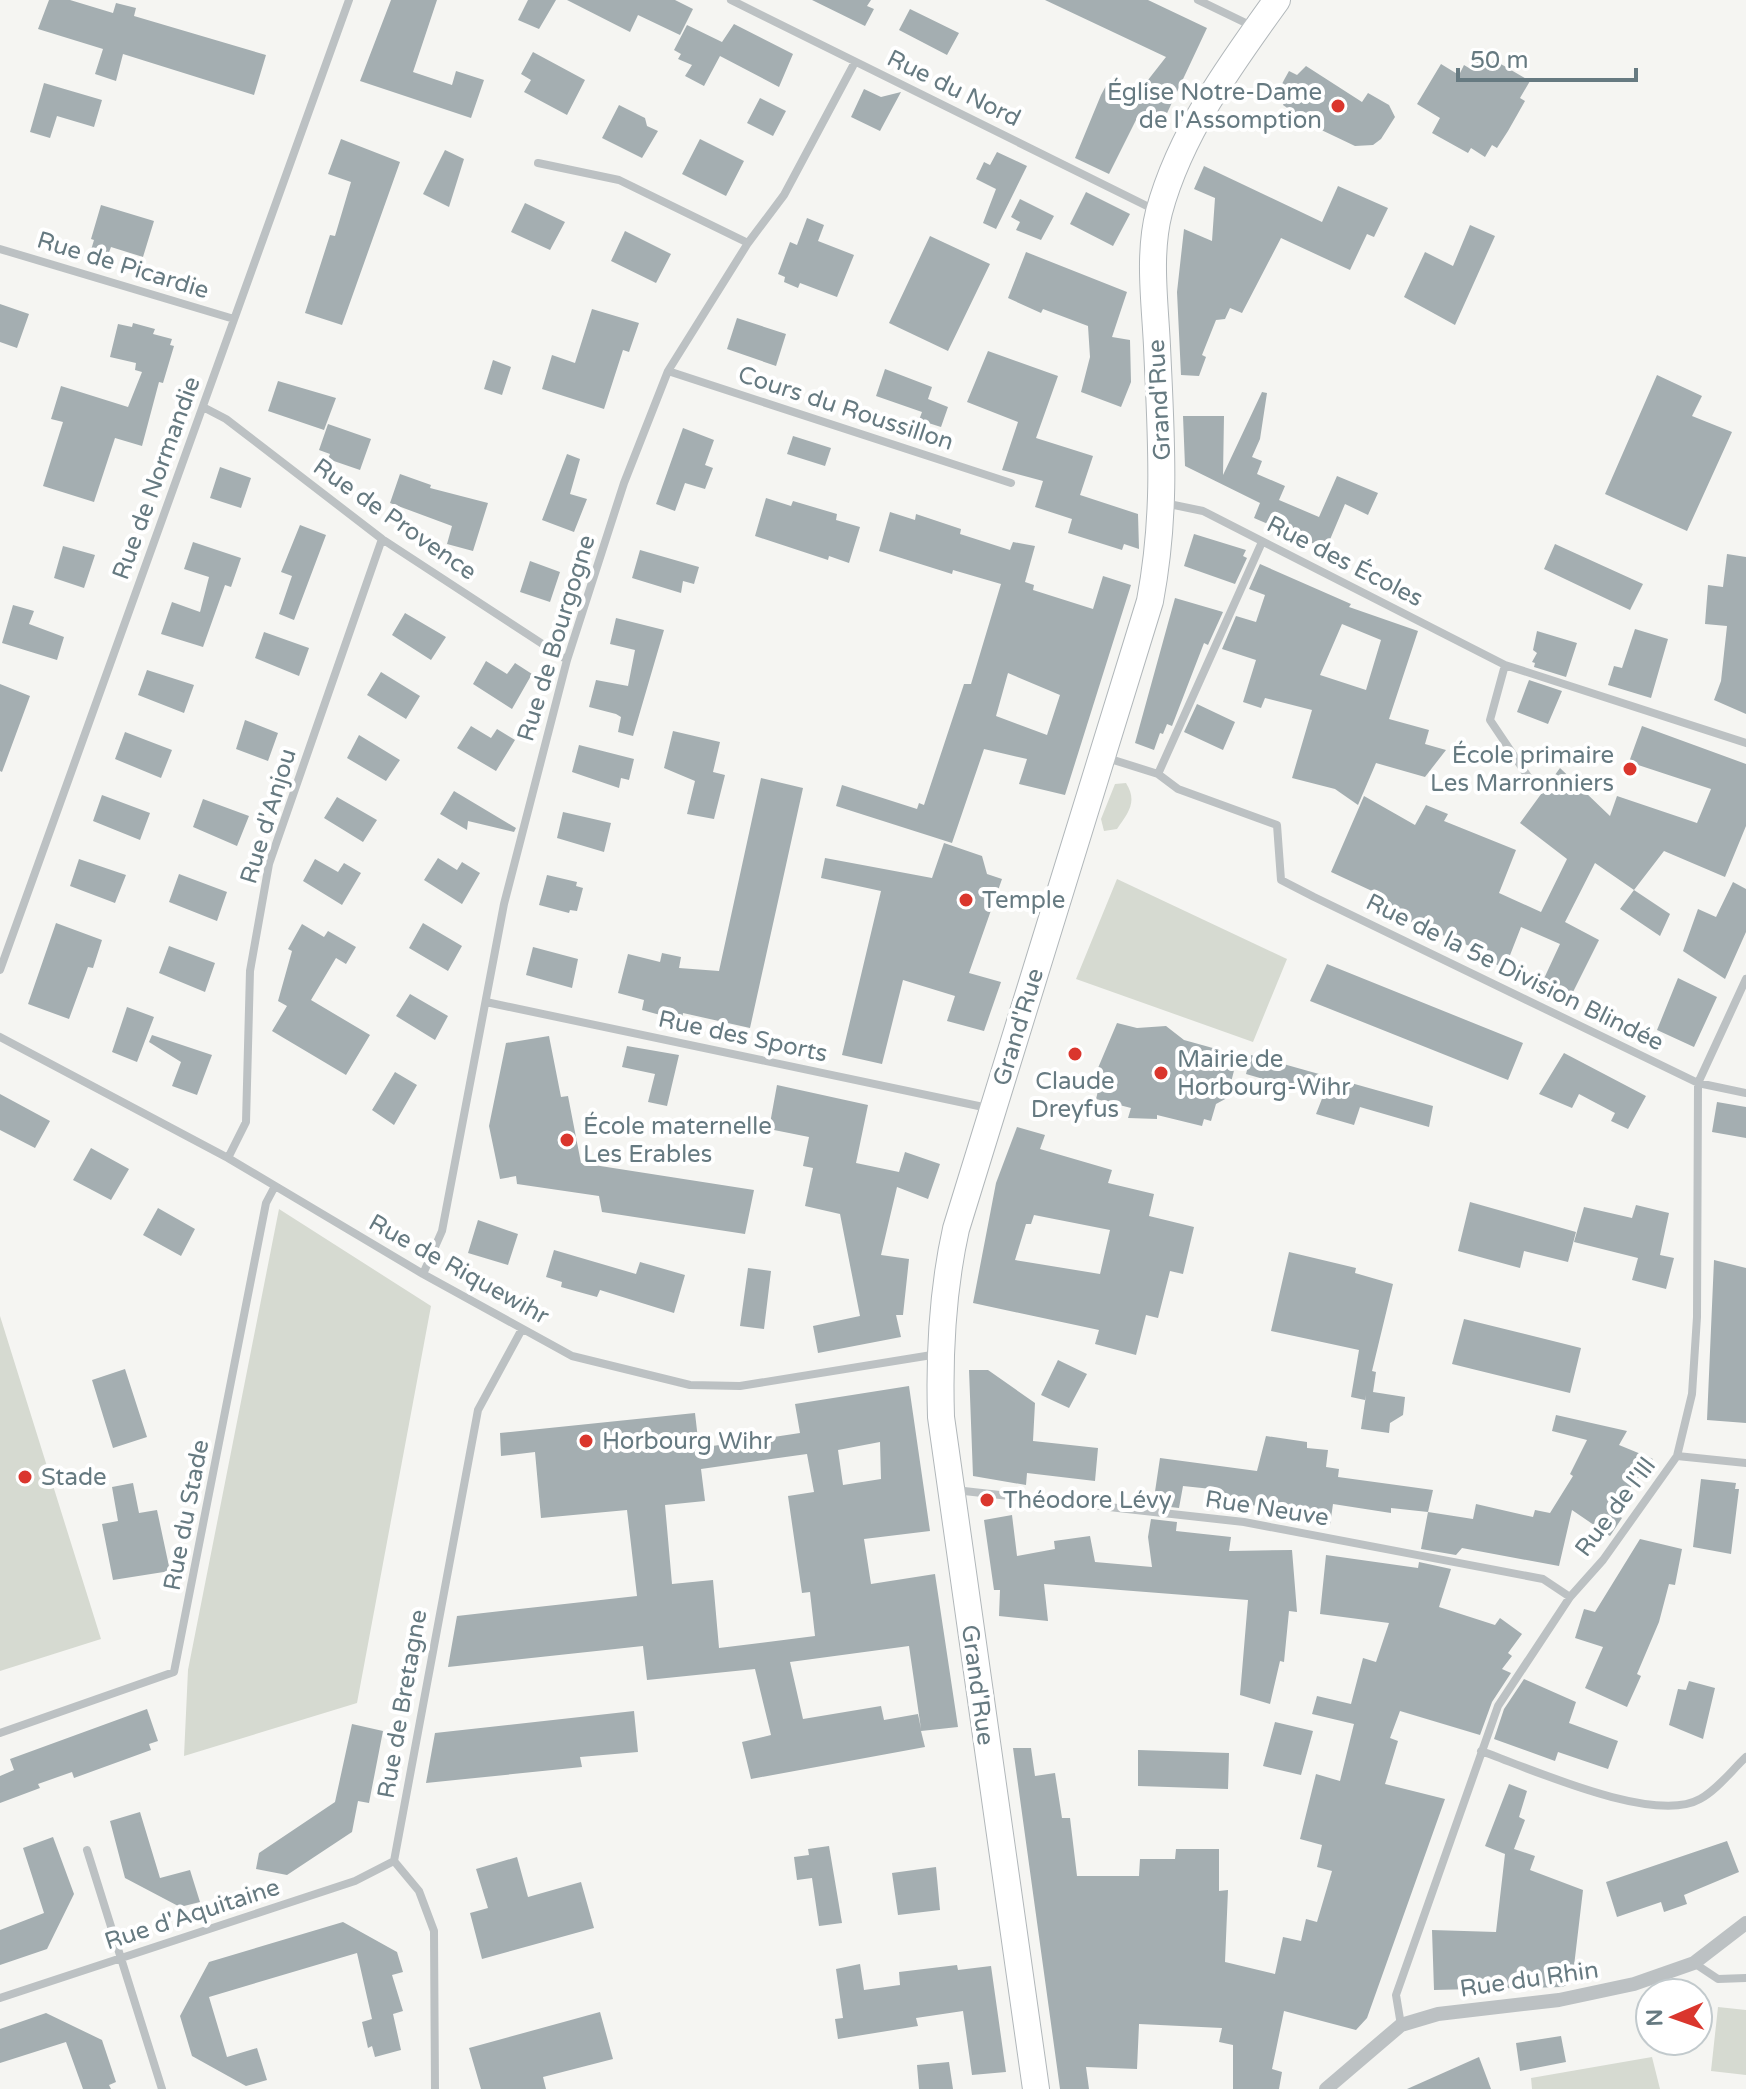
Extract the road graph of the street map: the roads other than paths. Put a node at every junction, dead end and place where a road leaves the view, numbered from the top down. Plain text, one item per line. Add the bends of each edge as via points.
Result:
1 (349, 0) edge
2 (731, 0) edge
3 (1198, 0) edge
4 (1277, 0) edge
5 (1257, 28) junction
6 (855, 62) junction
7 (538, 163) dead end
8 (1159, 212) junction
9 (748, 243) junction
10 (0, 249) edge
11 (234, 319) junction
12 (668, 371) junction
13 (203, 407) junction
14 (1011, 483) dead end
15 (1164, 503) junction
16 (382, 539) junction
17 (1262, 542) junction
18 (567, 660) junction
19 (1505, 665) junction
20 (1746, 743) edge
21 (1102, 757) junction
22 (1158, 774) junction
23 (1535, 787) dead end
24 (0, 970) edge
25 (1746, 979) edge
26 (486, 1002) junction
27 (0, 1037) edge
28 (1698, 1083) junction
29 (1746, 1093) edge
30 (993, 1109) junction
31 (228, 1158) junction
32 (275, 1186) junction
33 (423, 1274) junction
34 (522, 1329) junction
35 (939, 1354) junction
36 (1677, 1456) junction
37 (1746, 1463) edge
38 (950, 1490) junction
39 (1570, 1597) junction
40 (0, 1733) edge
41 (1481, 1751) junction
42 (1746, 1757) edge
43 (87, 1850) dead end
44 (394, 1861) junction
45 (1746, 1923) edge
46 (120, 1959) junction
47 (1694, 1963) junction
48 (1746, 1978) edge
49 (0, 1998) edge
50 (1401, 2025) junction
51 (162, 2089) edge
52 (435, 2089) edge
53 (1036, 2089) edge
54 (1326, 2089) edge

1 - 11 street, Rue de Normandie
2 - 6 street, Rue du Nord
3 - 5 street
4 - 5 main road, Grand'Rue
5 - 8 main road, Grand'Rue via 1192,129
6 - 8 street, Rue du Nord
6 - 9 street, Rue de Bourgogne via 784,195
7 - 9 street via 619,180
8 - 15 main road, Grand'Rue via 1154,290
9 - 12 street, Rue de Bourgogne
10 - 11 street, Rue de Picardie
11 - 13 street, Rue de Normandie
12 - 14 street, Cours du Roussillon
12 - 18 street, Rue de Bourgogne via 624,483
13 - 16 street, Rue de Provence
13 - 24 street, Rue de Normandie
15 - 17 street, Rue des Écoles via 1203,511
15 - 21 main road, Grand'Rue via 1150,601
16 - 18 street, Rue de Provence
16 - 31 street, Rue d'Anjou via 269,864 250,971 246,1122
17 - 19 street, Rue des Écoles
17 - 22 street
18 - 26 street, Rue de Bourgogne via 504,904
19 - 20 street, Rue des Écoles
19 - 23 street via 1490,720
21 - 22 street
21 - 30 main road, Grand'Rue
22 - 28 street, Rue de la 5e Division Blindée via 1178,789 1277,825 1281,880
25 - 28 street, Rue de l'Ill
26 - 30 street, Rue des Sports
26 - 33 street, Rue de Bourgogne via 442,1231
27 - 31 street, Rue de Riquewihr
28 - 29 street, Rue de la 5e Division Blindée
28 - 36 street, Rue de l'Ill via 1697,1317 1692,1394
30 - 35 main road, Grand'Rue via 953,1243
31 - 32 street, Rue de Riquewihr
32 - 33 street, Rue de Riquewihr
32 - 40 street, Rue du Stade via 266,1203 174,1672
33 - 34 street, Rue de Riquewihr
34 - 35 street, Rue de Riquewihr via 572,1356 690,1385 740,1386
34 - 44 street, Rue de Bretagne via 478,1410
35 - 38 main road, Grand'Rue
36 - 37 street
36 - 39 street, Rue de l'Ill
38 - 39 street, Rue Neuve via 1244,1522 1543,1579
38 - 53 main road, Grand'Rue
39 - 41 street, Rue de l'Ill via 1498,1706
41 - 42 street via 1621,1801 1673,1807 1700,1799
41 - 50 street, Rue de l'Ill via 1396,1995
43 - 46 street
44 - 46 street, Rue d'Aquitaine via 355,1881
44 - 52 street via 419,1891 434,1931
45 - 47 street, Rue du Rhin
46 - 49 street, Rue d'Aquitaine
46 - 51 street
47 - 48 street via 1718,1979
47 - 50 street, Rue du Rhin via 1634,1984 1559,2000 1438,2014
50 - 54 street, Rue du Rhin

